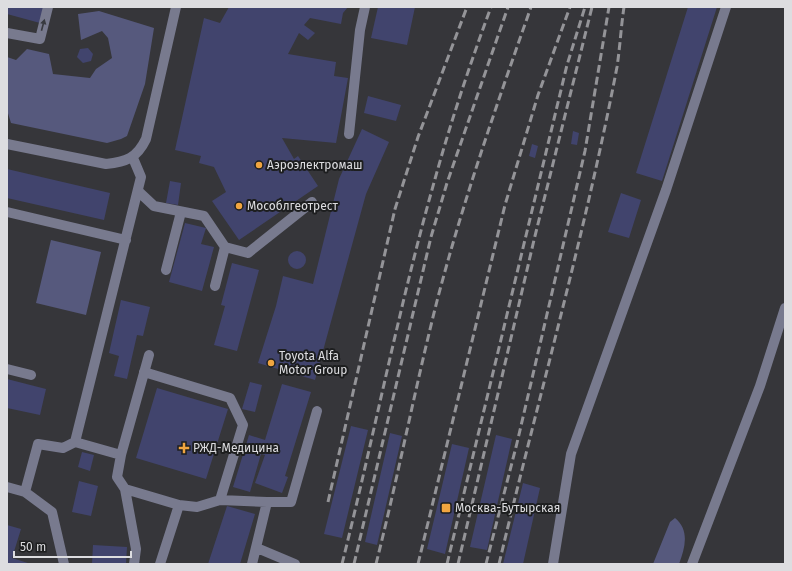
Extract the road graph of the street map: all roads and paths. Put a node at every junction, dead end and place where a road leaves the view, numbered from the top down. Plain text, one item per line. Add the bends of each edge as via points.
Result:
1 (48, 7) edge
2 (176, 7) edge
3 (365, 7) edge
4 (726, 7) edge
5 (7, 33) edge
6 (349, 134) dead end
7 (7, 144) edge
8 (133, 158) junction
9 (138, 191) junction
10 (312, 202) dead end
11 (7, 212) edge
12 (181, 212) junction
13 (126, 240) junction
14 (225, 247) junction
15 (166, 270) dead end
16 (215, 286) dead end
17 (785, 308) edge
18 (149, 355) dead end
19 (7, 369) edge
20 (144, 372) junction
21 (31, 375) dead end
22 (317, 411) dead end
23 (75, 442) junction
24 (121, 455) junction
25 (7, 487) edge
26 (125, 489) junction
27 (25, 492) junction
28 (220, 500) junction
29 (267, 502) junction
30 (179, 505) junction
31 (257, 548) junction
32 (64, 564) edge
33 (134, 564) edge
34 (160, 564) edge
35 (252, 564) edge
36 (294, 564) edge
37 (553, 564) edge
38 (692, 564) edge

5 -> 1 street via 40,39
2 - 8 street via 146,139
3 - 6 street via 360,30
4 - 37 street via 666,190 571,454
7 - 8 street via 106,164 121,163
8 - 9 street via 141,177
9 - 12 street via 154,206
9 - 13 street
10 - 14 street via 248,253
11 - 13 street
12 - 14 street via 204,216
12 - 15 street
13 - 23 street
14 - 16 street
17 - 38 street via 760,386
18 - 20 street
19 - 21 street
20 - 24 street
20 - 28 street via 230,398 243,425
22 - 29 street via 291,502
23 - 24 street
23 - 27 street via 63,448 38,444
24 - 26 street via 117,477
25 - 27 street
26 - 30 street
26 - 33 street via 136,549
27 - 32 street via 52,512
28 - 29 street
28 - 30 street via 197,507
29 - 31 street
30 - 34 street
31 - 35 street
31 - 36 street

